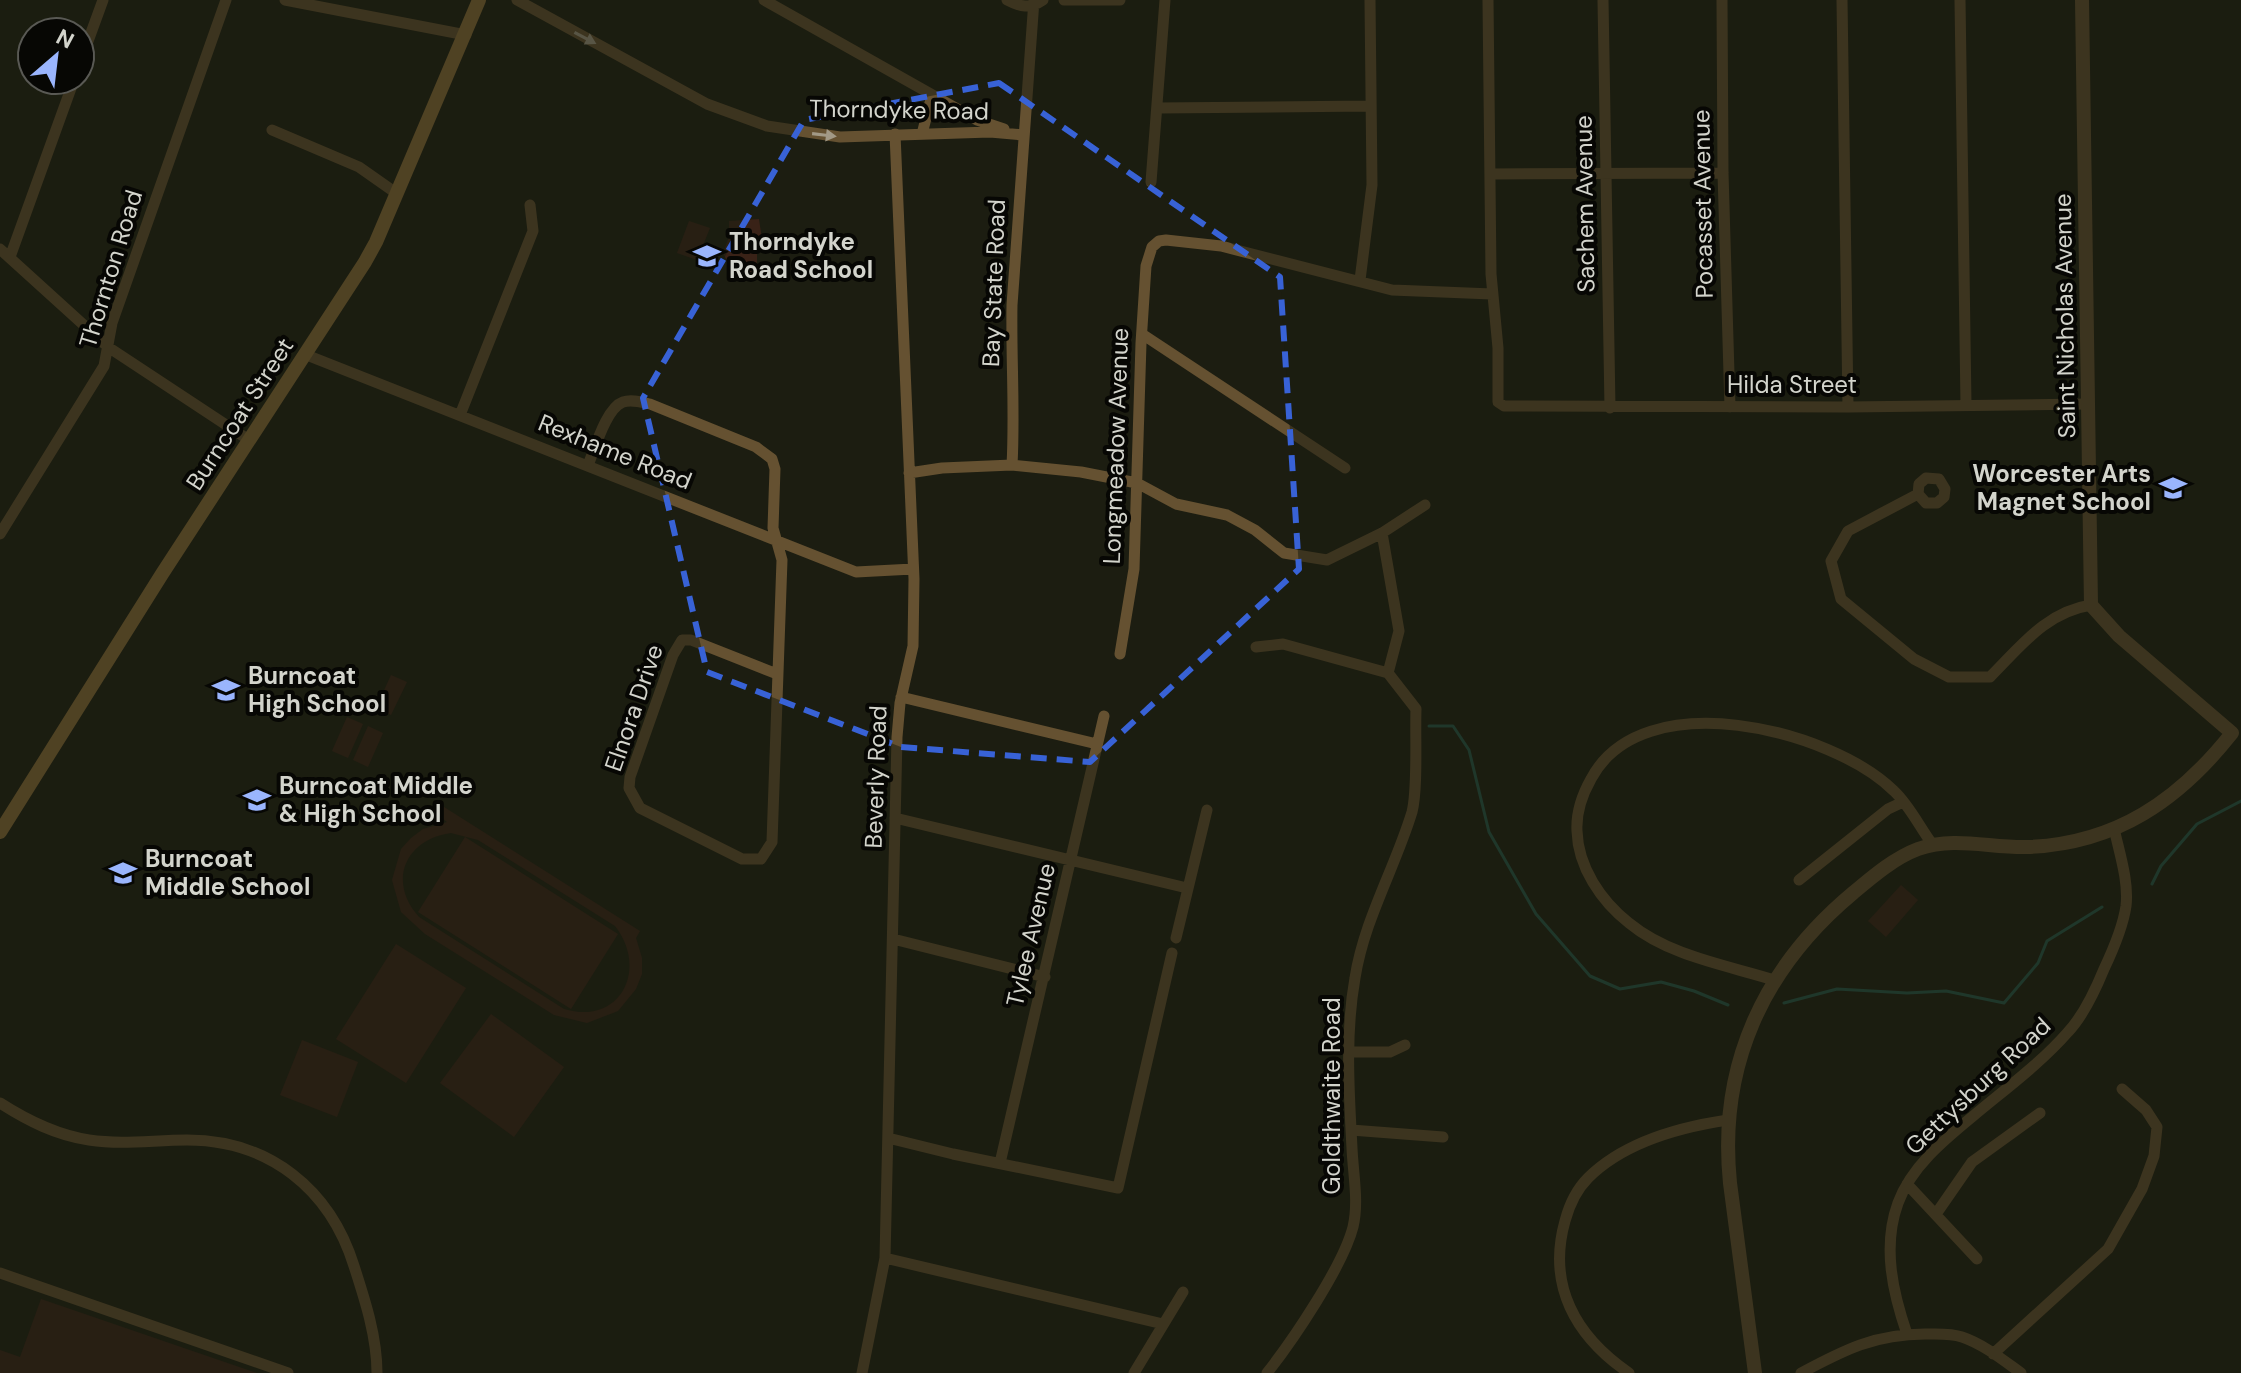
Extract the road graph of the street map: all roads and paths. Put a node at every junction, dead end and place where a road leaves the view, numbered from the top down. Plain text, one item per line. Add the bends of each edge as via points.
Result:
1 (103, 0) edge
2 (226, 0) edge
3 (285, 0) edge
4 (479, 0) edge
5 (517, 0) edge
6 (764, 0) edge
7 (1007, 0) edge
8 (1064, 0) edge
9 (1120, 0) edge
10 (1165, 0) edge
11 (1370, 0) edge
12 (1488, 0) edge
13 (1603, 0) edge
14 (1722, 0) edge
15 (1842, 0) edge
16 (1960, 0) edge
17 (2082, 0) edge
18 (1036, 2) edge
19 (96, 19) edge
20 (466, 35) junction
21 (932, 95) junction
22 (68, 96) edge
23 (1371, 106) junction
24 (1158, 108) junction
25 (272, 130) dead end
26 (895, 134) junction
27 (922, 134) junction
28 (1023, 135) junction
29 (1607, 173) junction
30 (1723, 173) junction
31 (1492, 174) junction
32 (1151, 182) dead end
33 (396, 193) junction
34 (530, 205) dead end
35 (0, 249) edge
36 (10, 257) junction
37 (1360, 280) junction
38 (1492, 294) junction
39 (1142, 334) junction
40 (108, 347) junction
41 (304, 354) junction
42 (2088, 404) junction
43 (1966, 405) junction
44 (1730, 407) junction
45 (1848, 407) junction
46 (1610, 408) junction
47 (460, 415) junction
48 (249, 440) junction
49 (588, 465) junction
50 (1012, 465) junction
51 (1345, 468) dead end
52 (909, 473) junction
53 (1137, 483) junction
54 (1918, 494) dead end
55 (1425, 505) dead end
56 (1382, 533) junction
57 (0, 534) edge
58 (778, 542) junction
59 (913, 569) junction
60 (2091, 605) junction
61 (1256, 647) dead end
62 (1120, 654) dead end
63 (1388, 673) junction
64 (777, 674) junction
65 (901, 697) junction
66 (1104, 716) dead end
67 (2236, 736) edge
68 (1097, 744) junction
69 (1903, 802) junction
70 (1207, 810) dead end
71 (895, 818) junction
72 (2114, 828) junction
73 (0, 832) edge
74 (1933, 845) junction
75 (1071, 861) junction
76 (1799, 880) dead end
77 (1187, 888) junction
78 (1176, 938) dead end
79 (893, 939) junction
80 (1172, 953) dead end
81 (1045, 977) junction
82 (1774, 980) junction
83 (1405, 1045) dead end
84 (1350, 1052) junction
85 (2122, 1089) dead end
86 (0, 1103) edge
87 (2040, 1113) dead end
88 (1728, 1120) junction
89 (1351, 1130) junction
90 (1443, 1137) dead end
91 (888, 1138) junction
92 (1000, 1163) junction
93 (1907, 1184) junction
94 (1936, 1214) junction
95 (885, 1258) junction
96 (1977, 1259) dead end
97 (0, 1273) edge
98 (1183, 1292) dead end
99 (1163, 1324) junction
100 (1907, 1334) junction
101 (1993, 1354) junction
102 (288, 1373) edge
103 (377, 1373) edge
104 (862, 1373) edge
105 (1134, 1373) edge
106 (1267, 1373) edge
107 (1629, 1373) edge
108 (1755, 1373) edge
109 (1801, 1373) edge
110 (2021, 1373) edge

1 - 19 street
2 - 40 street, Thornton Road
3 - 20 street
4 - 20 main road, Burncoat Street
5 -> 26 street, Thorndyke Road via 707,104 747,120 840,137
6 - 21 street
7 - 18 street via 1018,6
8 - 9 street
10 - 24 street
11 - 23 street
12 - 31 street
13 - 29 street, Sachem Avenue
14 - 30 street, Pocasset Avenue
15 - 45 street
16 - 43 street
17 - 42 street, Saint Nicholas Avenue
18 - 28 street, Bay State Road
20 - 33 main road, Burncoat Street
21 - 27 street
21 - 28 street via 977,120
22 - 36 street
23 - 24 street
23 - 37 street via 1371,199
24 - 32 street
25 - 33 street via 359,167
26 - 27 street, Thorndyke Road
26 - 52 street, Beverly Road
27 - 28 street, Thorndyke Road
28 - 50 street, Bay State Road via 1012,305
29 - 30 street
29 - 31 street
29 - 46 street, Sachem Avenue
30 - 44 street, Pocasset Avenue
31 - 38 street
33 - 41 main road, Burncoat Street via 365,262
34 - 47 street via 533,231
35 - 36 street
36 - 40 street
37 - 38 street via 1403,291
37 - 39 street, Longmeadow Avenue via 1221,246 1166,240 1152,247 1146,266
38 - 46 street, Hilda Street via 1498,402 1515,408
39 - 51 street
39 - 53 street, Longmeadow Avenue
40 - 48 street
40 - 57 street, Thornton Road via 104,366
41 - 47 street, Rexhame Road
41 - 48 main road, Burncoat Street
42 - 43 street, Hilda Street
42 - 60 street, Saint Nicholas Avenue
43 - 45 street, Hilda Street
44 - 45 street, Hilda Street
44 - 46 street, Hilda Street
47 - 49 street, Rexhame Road
48 - 73 main road, Burncoat Street
49 - 58 street, Rexhame Road
49 - 58 street, Elnora Drive via 609,414 624,401 650,404 756,447 772,459
50 - 52 street
50 - 53 street
52 - 59 street, Beverly Road
53 - 56 street via 1176,504 1227,515 1284,553 1327,560
53 - 62 street, Longmeadow Avenue via 1134,569
54 - 60 street via 1848,531 1831,561 1841,599 1914,659 1949,677 1990,677 2051,617
55 - 56 street
56 - 63 street via 1399,631
58 - 59 street, Rexhame Road via 856,572
58 - 64 street, Elnora Drive via 782,560
59 - 65 street, Beverly Road via 913,646
60 - 67 street via 2106,624
61 - 63 street via 1283,644
63 - 84 street, Goldthwaite Road via 1416,709 1413,808 1362,941 1350,1013
64 - 64 street, Elnora Drive via 773,831 761,859 742,859 640,808 629,788 630,777 682,640
65 - 68 street
65 - 71 street, Beverly Road
66 - 68 street, Tylee Avenue
67 - 72 street via 2176,792
68 - 75 street, Tylee Avenue
69 - 74 street
69 - 76 street
69 - 82 street via 1875,775 1839,755 1789,735 1729,725 1653,730 1615,750 1595,770 1578,814 1578,849 1613,908 1660,943
70 - 77 street
71 - 75 street
71 - 79 street, Beverly Road
72 - 74 street via 2059,844
72 - 93 street, Gettysburg Road via 2126,904 2112,953 2079,1018 2045,1055 1945,1139
74 - 82 street via 1898,859 1839,905
75 - 77 street
75 - 81 street, Tylee Avenue
77 - 78 street
79 - 81 street
79 - 91 street, Beverly Road
80 - 92 street via 1118,1188
81 - 92 street, Tylee Avenue
82 - 88 street via 1742,1049
83 - 84 street via 1390,1052
84 - 89 street, Goldthwaite Road
85 - 101 street via 2157,1127 2142,1189 2108,1249
86 - 103 street via 65,1135 131,1144 217,1143 294,1173 325,1207 350,1251 376,1348
87 - 94 street via 1972,1162
88 - 107 street via 1682,1129 1616,1157 1581,1186 1567,1213 1558,1252 1564,1297 1577,1323
88 - 108 street via 1730,1183
89 - 90 street
89 - 106 street, Goldthwaite Road via 1354,1225 1335,1267
91 - 92 street
91 - 95 street, Beverly Road
93 - 94 street
93 - 100 street, Gettysburg Road via 1895,1212 1890,1247
94 - 96 street
95 - 99 street
95 - 104 street, Beverly Road
97 - 102 street
98 - 99 street
99 - 105 street
100 - 101 street via 1961,1337
100 - 109 street via 1849,1348
101 - 110 street

